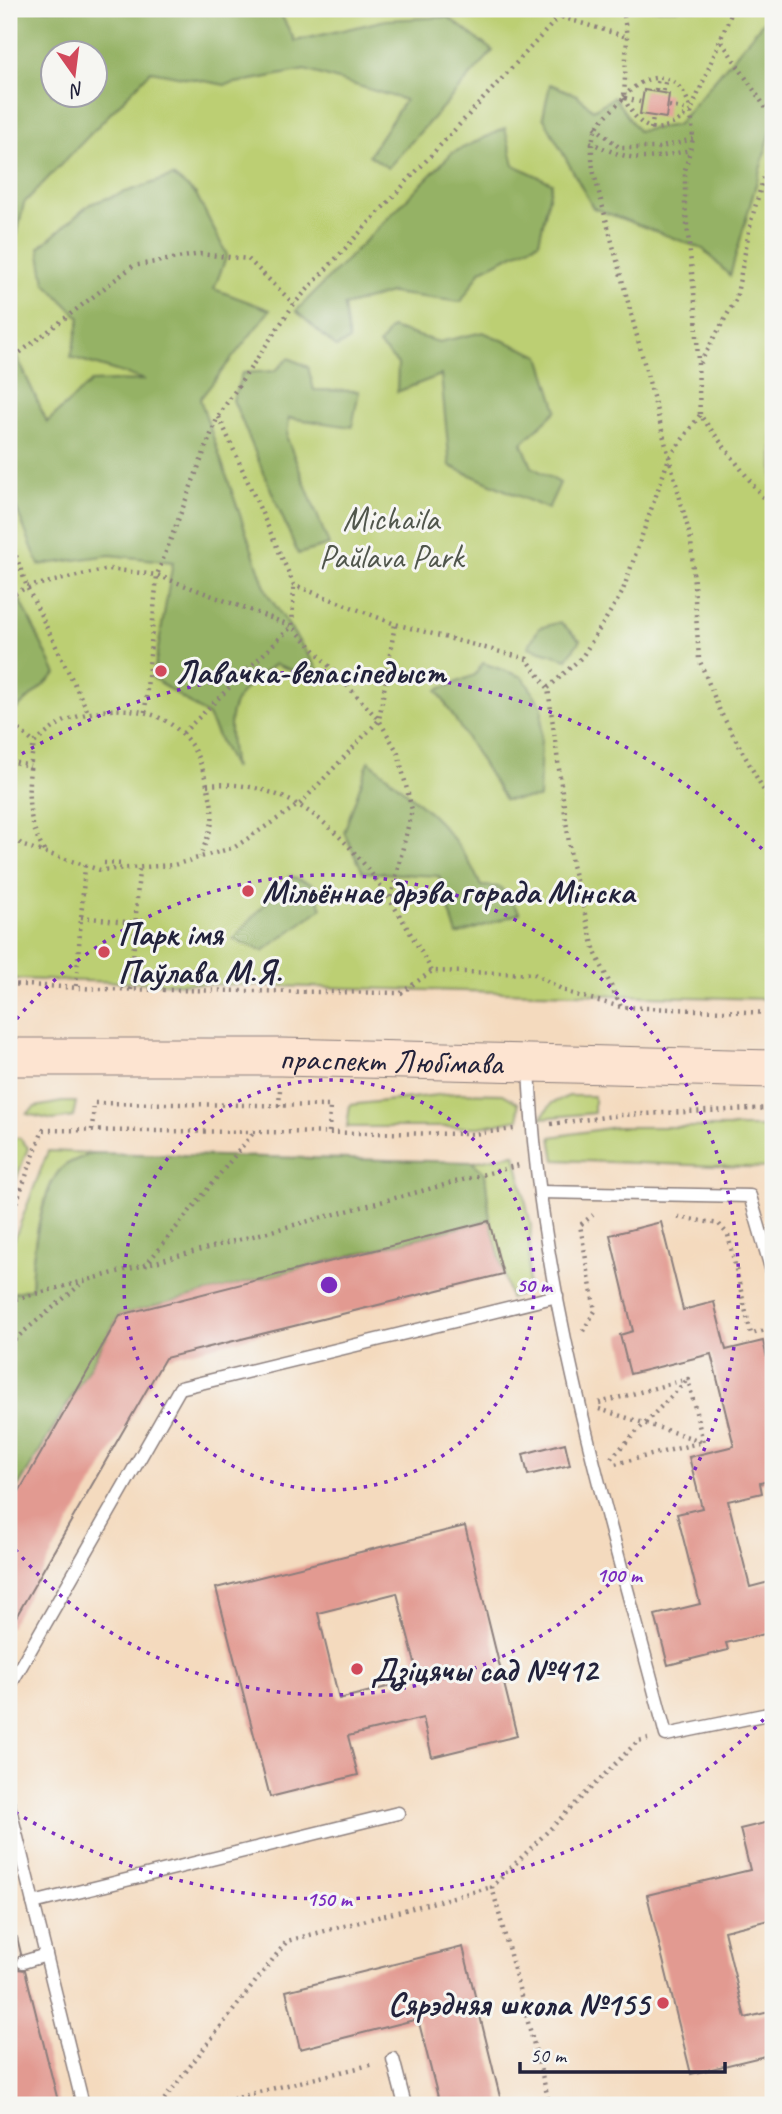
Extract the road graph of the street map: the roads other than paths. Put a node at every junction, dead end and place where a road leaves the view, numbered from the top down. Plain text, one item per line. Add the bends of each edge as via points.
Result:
1 (9, 1057) edge
2 (529, 1061) junction
3 (773, 1069) edge
4 (540, 1192) junction
5 (773, 1275) edge
6 (557, 1296) junction
7 (9, 1687) edge
8 (773, 1713) edge
9 (9, 1805) edge
10 (398, 1813) dead end
11 (33, 1903) junction
12 (46, 1955) junction
13 (23, 1962) dead end
14 (393, 2059) road end
15 (773, 2104) edge
16 (83, 2105) edge
17 (405, 2105) edge
18 (768, 2105) edge

1 - 2 main road, праспект Любімава
2 - 3 main road, праспект Любімава
2 - 4 lane
4 - 5 lane via 750,1196
4 - 6 lane
6 - 7 lane via 180,1388
6 - 8 lane via 574,1380 666,1735
9 - 11 lane
10 - 11 lane
11 - 12 lane
12 - 13 lane
12 - 16 lane
14 - 17 lane
15 - 18 lane

